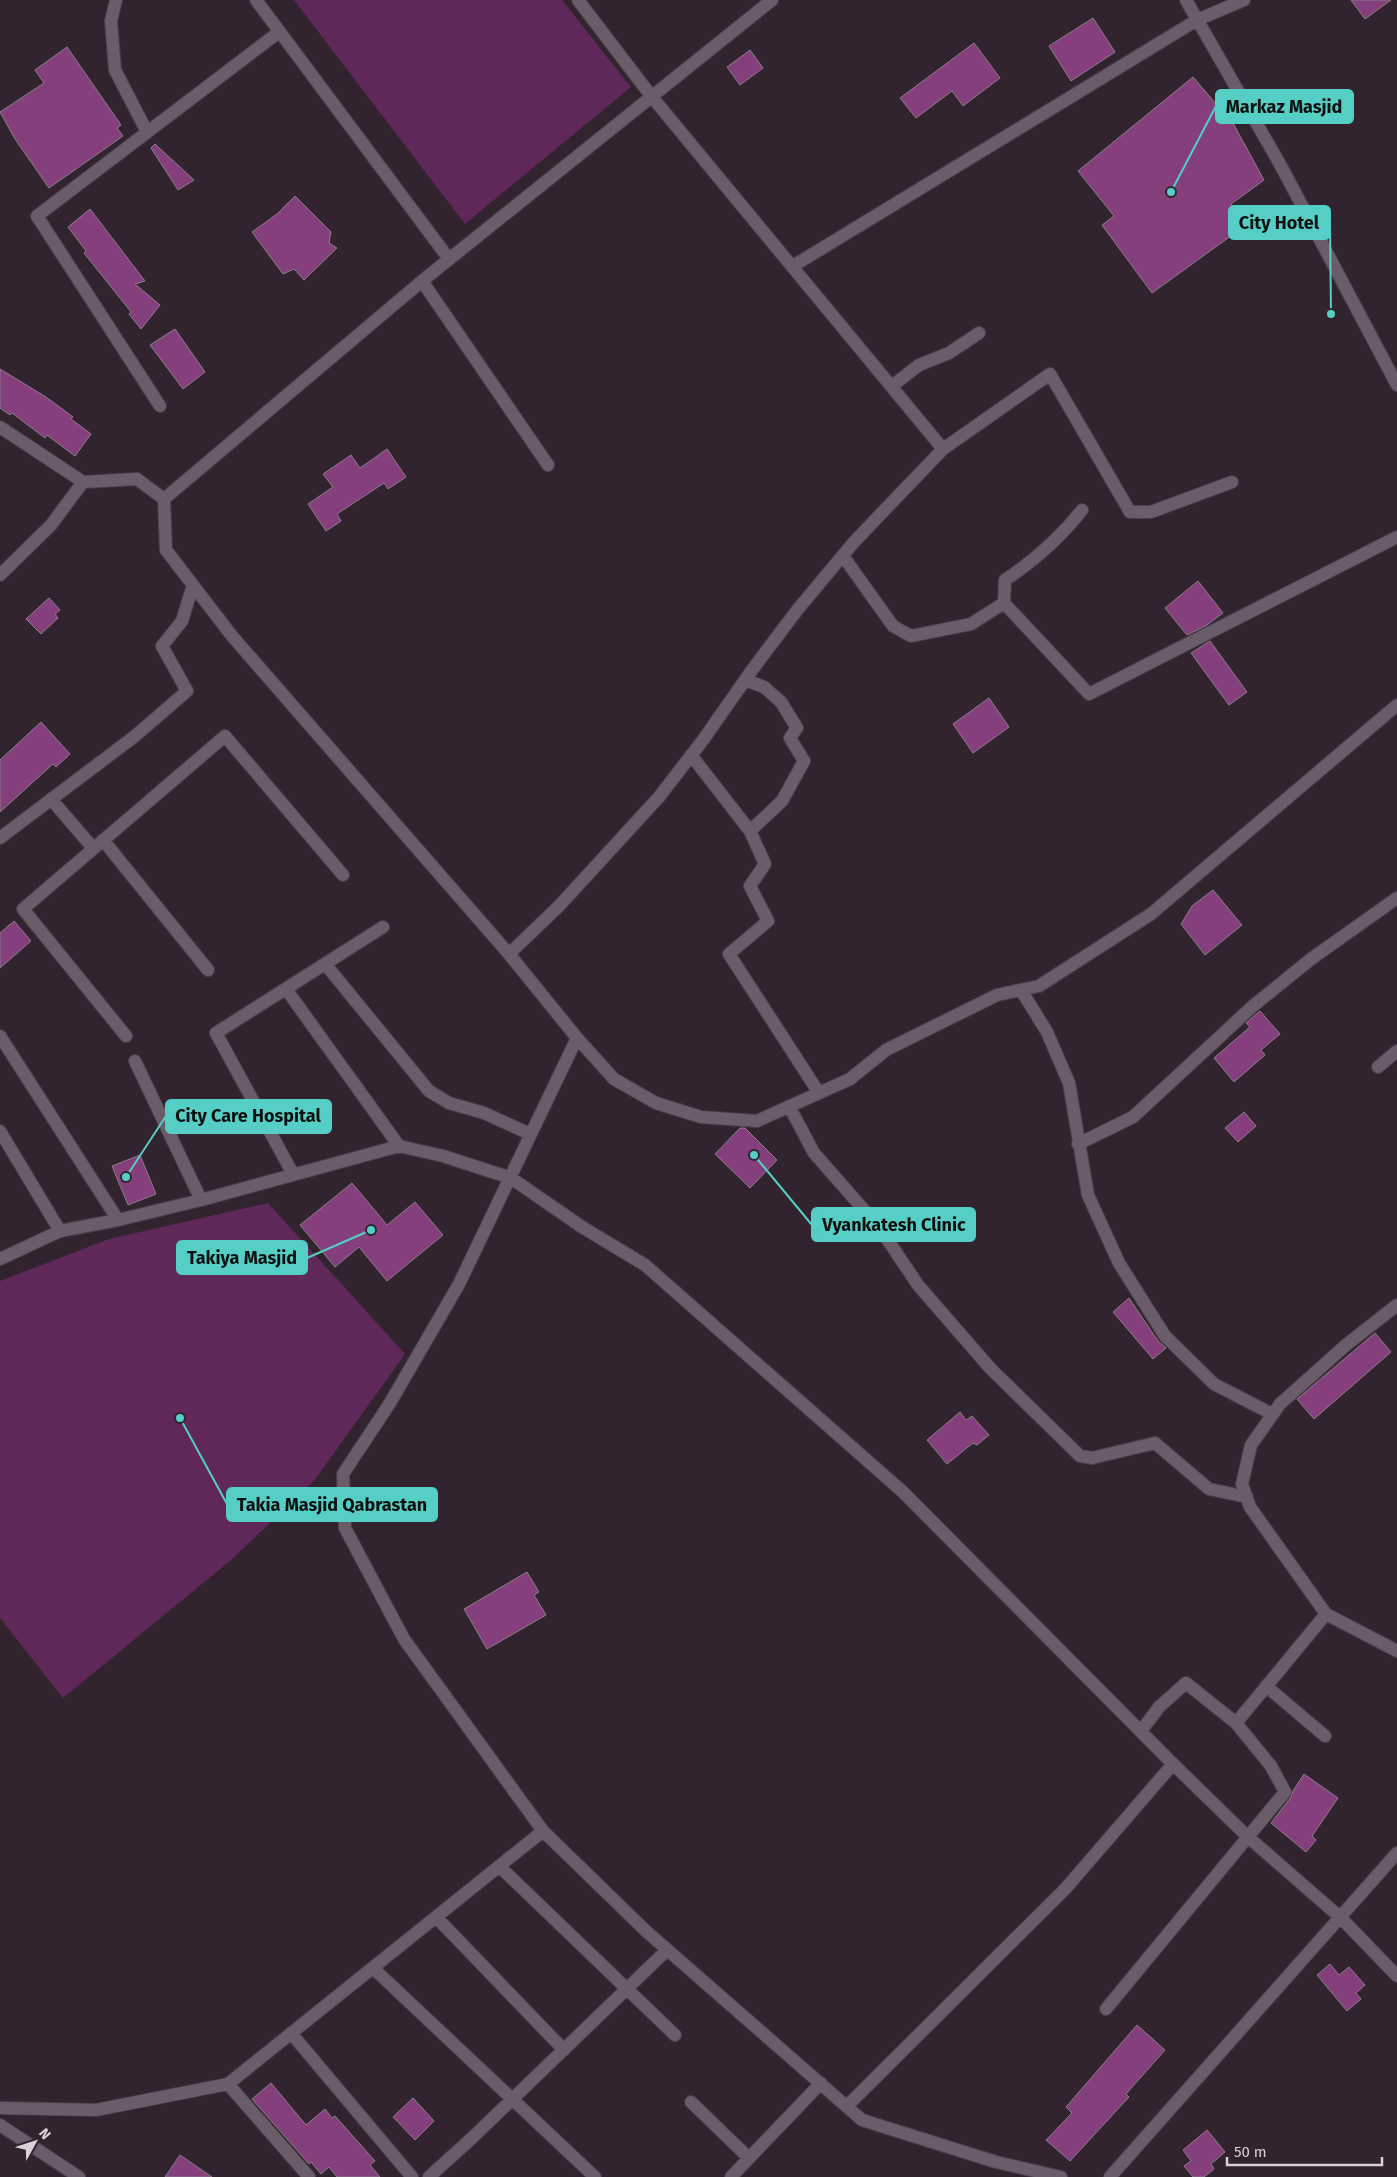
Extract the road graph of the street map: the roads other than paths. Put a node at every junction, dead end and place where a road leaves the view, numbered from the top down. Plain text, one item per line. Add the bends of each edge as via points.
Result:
1 (116, 0) edge
2 (256, 0) edge
3 (578, 0) edge
4 (772, 0) edge
5 (1186, 0) edge
6 (1244, 0) edge
7 (1197, 20) junction
8 (279, 32) junction
9 (652, 97) junction
10 (147, 132) junction
11 (449, 259) junction
12 (793, 266) junction
13 (422, 281) junction
14 (979, 333) dead end
15 (1397, 384) edge
16 (892, 386) junction
17 (160, 406) dead end
18 (0, 427) edge
19 (943, 449) junction
20 (548, 465) dead end
21 (83, 482) junction
22 (1232, 482) dead end
23 (164, 499) junction
24 (1082, 510) dead end
25 (1397, 537) edge
26 (843, 556) junction
27 (0, 575) edge
28 (193, 585) junction
29 (1004, 603) junction
30 (745, 680) junction
31 (1397, 705) edge
32 (691, 756) junction
33 (51, 799) junction
34 (750, 831) junction
35 (0, 838) edge
36 (98, 844) junction
37 (343, 875) dead end
38 (1397, 898) edge
39 (383, 928) dead end
40 (509, 954) junction
41 (326, 964) junction
42 (208, 970) dead end
43 (286, 989) junction
44 (1021, 990) junction
45 (0, 1036) edge
46 (126, 1036) dead end
47 (577, 1038) junction
48 (1397, 1051) edge
49 (135, 1061) dead end
50 (1378, 1067) dead end
51 (819, 1093) junction
52 (790, 1106) junction
53 (0, 1131) edge
54 (530, 1134) junction
55 (1078, 1144) junction
56 (400, 1146) junction
57 (293, 1174) junction
58 (511, 1178) junction
59 (201, 1200) junction
60 (118, 1220) junction
61 (60, 1232) junction
62 (0, 1259) edge
63 (1397, 1305) edge
64 (1272, 1414) junction
65 (1247, 1497) junction
66 (1326, 1614) junction
67 (1397, 1651) edge
68 (1266, 1686) junction
69 (1236, 1723) junction
70 (1141, 1731) junction
71 (1325, 1736) dead end
72 (1173, 1764) junction
73 (544, 1831) junction
74 (1248, 1837) junction
75 (1397, 1853) edge
76 (499, 1866) junction
77 (436, 1917) junction
78 (1341, 1918) junction
79 (667, 1950) junction
80 (373, 1968) junction
81 (1397, 1976) edge
82 (627, 1989) junction
83 (1106, 2009) dead end
84 (291, 2033) junction
85 (675, 2035) dead end
86 (564, 2050) junction
87 (228, 2084) junction
88 (821, 2084) junction
89 (512, 2099) junction
90 (691, 2102) dead end
91 (847, 2106) junction
92 (0, 2108) edge
93 (0, 2125) edge
94 (749, 2158) junction
95 (79, 2177) edge
96 (309, 2177) edge
97 (412, 2177) edge
98 (429, 2177) edge
99 (595, 2177) edge
100 (731, 2177) edge
101 (1061, 2177) edge
102 (1110, 2177) edge

1 - 10 street via 111,21 115,70
2 - 8 street
3 - 9 street
4 - 9 street
5 - 7 street
6 - 7 street
7 - 12 street
7 - 15 street
8 - 10 street
8 - 11 street
9 - 11 street
9 - 12 street
10 - 17 street via 37,216
11 - 13 street
12 - 16 street
13 - 20 street
13 - 23 street
14 - 16 street via 948,353 919,365
16 - 19 street
18 - 21 street
19 - 22 street via 1050,374 1130,512 1151,512
19 - 26 street
21 - 23 street via 138,479
21 - 27 street via 51,525
23 - 28 street via 166,550
24 - 29 street via 1032,562 1005,580
25 - 29 street via 1090,694
26 - 29 street via 893,626 911,636 971,624
26 - 30 street
28 - 33 street via 182,621 162,646 187,691 135,736
28 - 40 street via 232,636
30 - 32 street
30 - 34 street via 764,687 780,702 797,728 790,738 804,761 782,801
31 - 44 street via 1151,914 1039,986
32 - 34 street
32 - 40 street via 600,862
33 - 35 street
33 - 36 street
34 - 51 street via 765,864 750,886 768,921 729,954
36 - 37 street via 225,736
36 - 42 street
36 - 46 street via 23,909
38 - 55 street via 1311,959 1254,1006 1134,1117
39 - 41 street
40 - 47 street
41 - 43 street
41 - 54 street via 429,1091 449,1103 484,1113
43 - 56 street
43 - 57 street via 216,1033
44 - 51 street via 997,995 886,1050 850,1079
44 - 55 street via 1047,1032 1069,1083
45 - 60 street
47 - 52 street via 614,1080 656,1103 701,1118 757,1120
47 - 54 street
48 - 50 street
49 - 59 street
51 - 52 street
52 - 65 street via 814,1153 879,1227 918,1285 990,1368 1080,1456 1092,1458 1155,1443 1209,1489
53 - 61 street
54 - 58 street
55 - 64 street via 1088,1195 1119,1262 1166,1336 1214,1384
56 - 57 street
56 - 58 street
57 - 59 street
58 - 70 street via 645,1265 757,1363 903,1492
58 - 73 street via 459,1284 390,1403 343,1474 345,1528 404,1639
59 - 60 street
60 - 61 street
61 - 62 street
63 - 64 street via 1346,1345
64 - 65 street via 1251,1445 1242,1484
65 - 66 street via 1250,1507
66 - 67 street
66 - 68 street
68 - 69 street
68 - 71 street
69 - 70 street via 1186,1683 1159,1707
69 - 74 street via 1271,1766 1285,1792
70 - 72 street
72 - 74 street
72 - 91 street via 1066,1888
73 - 76 street
73 - 79 street
74 - 78 street
74 - 83 street
75 - 78 street
76 - 77 street
76 - 82 street
77 - 80 street
77 - 86 street
78 - 81 street
78 - 102 street
79 - 82 street
79 - 88 street
80 - 84 street
80 - 89 street
82 - 85 street
82 - 86 street
84 - 87 street
84 - 97 street
86 - 89 street
87 - 92 street via 96,2110
87 - 96 street
88 - 91 street
88 - 94 street
89 - 98 street
89 - 99 street
90 - 94 street
91 - 101 street via 862,2120 996,2162
93 - 95 street
94 - 100 street

